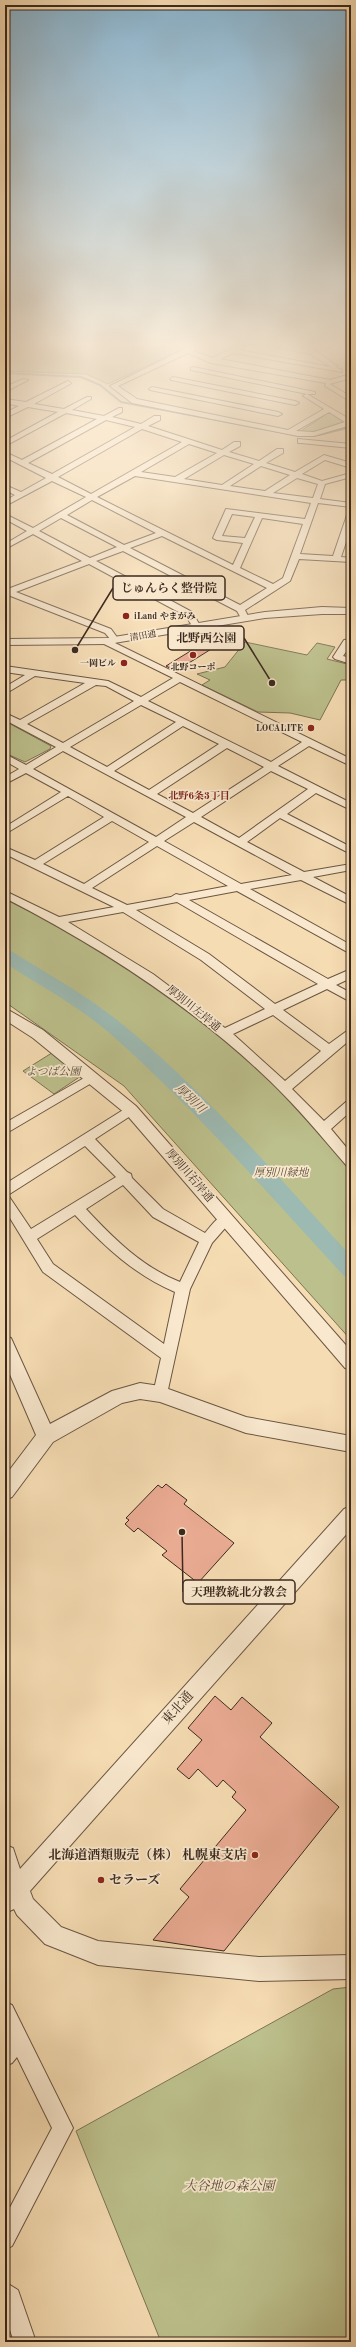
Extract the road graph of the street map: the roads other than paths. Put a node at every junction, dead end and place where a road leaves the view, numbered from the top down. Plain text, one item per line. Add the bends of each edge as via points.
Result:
1 (10, 457) edge
2 (34, 457) edge
3 (90, 457) edge
4 (162, 457) edge
5 (215, 457) edge
6 (238, 457) edge
7 (270, 457) edge
8 (22, 463) junction
9 (259, 463) junction
10 (351, 466) edge
11 (133, 473) junction
12 (296, 475) junction
13 (351, 475) edge
14 (51, 478) junction
15 (176, 480) junction
16 (322, 483) junction
17 (5, 487) edge
18 (222, 488) junction
19 (266, 494) junction
20 (21, 495) junction
21 (92, 498) junction
22 (315, 502) junction
23 (5, 504) edge
24 (351, 505) edge
25 (61, 515) junction
26 (5, 516) edge
27 (259, 516) junction
28 (350, 520) edge
29 (308, 522) junction
30 (33, 531) junction
31 (162, 533) junction
32 (347, 540) edge
33 (248, 541) junction
34 (5, 548) edge
35 (122, 548) junction
36 (296, 556) junction
37 (336, 559) junction
38 (89, 560) junction
39 (351, 560) edge
40 (235, 569) junction
41 (178, 576) junction
42 (273, 588) junction
43 (147, 591) junction
44 (8, 593) edge
45 (351, 611) edge
46 (242, 614) junction
47 (197, 627) junction
48 (110, 641) junction
49 (5, 642) edge
50 (351, 642) edge
51 (351, 661) edge
52 (5, 669) edge
53 (34, 673) junction
54 (178, 679) junction
55 (94, 682) junction
56 (5, 691) edge
57 (141, 701) junction
58 (5, 716) edge
59 (184, 722) junction
60 (20, 724) junction
61 (307, 743) junction
62 (226, 744) junction
63 (64, 746) junction
64 (5, 757) edge
65 (351, 763) edge
66 (270, 766) junction
67 (26, 769) junction
68 (108, 770) junction
69 (5, 781) edge
70 (315, 789) junction
71 (68, 792) junction
72 (151, 793) junction
73 (351, 807) edge
74 (280, 814) junction
75 (111, 817) junction
76 (192, 818) junction
77 (5, 831) edge
78 (156, 842) junction
79 (240, 842) junction
80 (5, 850) edge
81 (351, 851) edge
82 (36, 864) junction
83 (351, 867) edge
84 (302, 875) junction
85 (237, 887) junction
86 (85, 888) junction
87 (5, 894) edge
88 (176, 897) junction
89 (351, 902) edge
90 (122, 907) junction
91 (56, 920) junction
92 (351, 950) edge
93 (351, 973) edge
94 (328, 984) junction
95 (351, 998) edge
96 (274, 1008) junction
97 (5, 1013) edge
98 (351, 1032) edge
99 (224, 1033) junction
100 (328, 1050) junction
101 (91, 1078) junction
102 (285, 1088) junction
103 (351, 1104) edge
104 (131, 1110) junction
105 (324, 1128) junction
106 (5, 1129) edge
107 (86, 1138) junction
108 (351, 1162) edge
109 (126, 1177) junction
110 (5, 1191) edge
111 (5, 1199) edge
112 (77, 1208) junction
113 (226, 1218) junction
114 (28, 1238) junction
115 (207, 1240) junction
116 (183, 1289) junction
117 (6, 1348) edge
118 (169, 1356) junction
119 (351, 1363) edge
120 (160, 1394) junction
121 (46, 1436) junction
122 (351, 1444) edge
123 (5, 1491) edge
124 (351, 1516) edge
125 (5, 1856) edge
126 (11, 1895) edge
127 (351, 1967) edge
128 (5, 2012) edge
129 (19, 2039) junction
130 (5, 2056) edge
131 (5, 2239) edge
132 (5, 2293) edge
133 (26, 2342) edge

1 - 8 street
2 - 8 street
3 - 14 street
4 - 11 street
5 - 15 street
6 - 9 street
7 - 9 street
8 - 14 street
9 - 12 street
9 - 18 street
10 - 12 street via 324,457
11 - 15 street
11 - 21 street
12 - 16 street
12 - 19 street
13 - 16 street
14 - 20 street
14 - 21 street
15 - 18 street
16 - 22 street
17 - 20 street
18 - 19 street
19 - 22 street
20 - 23 street
21 - 25 street
21 - 31 street
22 - 24 street
22 - 29 street
25 - 30 street
25 - 35 street
26 - 30 street
27 - 29 street
27 - 33 street
27 - 33 street via 229,511 217,538
28 - 32 street
29 - 36 street
30 - 34 street
30 - 38 street
31 - 35 street
31 - 40 street
32 - 37 street
33 - 40 street
35 - 38 street
35 - 41 street
36 - 37 street
36 - 42 street via 287,579
37 - 39 street
38 - 43 street
38 - 44 street
40 - 42 street
41 - 43 street
41 - 46 street
42 - 46 street
43 - 47 street via 189,614
44 - 48 street via 108,631
45 - 46 street, 清田通
46 - 47 street, 清田通
47 - 48 street, 清田通
48 - 49 street, 清田通
48 - 54 street
50 - 51 street via 347,642 338,657
52 - 53 street
53 - 55 street
53 - 56 street
54 - 57 street
54 - 61 street
55 - 57 street via 108,684
55 - 60 street
57 - 59 street
57 - 63 street
58 - 60 street
59 - 62 street
59 - 68 street
60 - 63 street
61 - 65 street
61 - 66 street
62 - 66 street
62 - 72 street
63 - 67 street
63 - 68 street
64 - 67 street
66 - 70 street
66 - 76 street
67 - 69 street
67 - 71 street
68 - 72 street
70 - 73 street
70 - 74 street
71 - 75 street
71 - 77 street
72 - 76 street
74 - 79 street
74 - 81 street
75 - 78 street
75 - 82 street
76 - 78 street
76 - 79 street
78 - 85 street
78 - 86 street
79 - 84 street
80 - 82 street
82 - 86 street
83 - 84 street
84 - 85 street
84 - 89 street
85 - 88 street
85 - 92 street
86 - 90 street
87 - 91 street, 厚別川左岸通
88 - 90 street
88 - 94 street
90 - 91 street
90 - 96 street via 204,957
91 - 99 street, 厚別川左岸通 via 103,945 147,974 183,999
93 - 94 street
94 - 95 street
94 - 96 street
96 - 99 street
96 - 100 street
97 - 101 street, 厚別川右岸通 via 38,1034
98 - 100 street
99 - 102 street, 厚別川左岸通
100 - 102 street
101 - 104 street, 厚別川右岸通
101 - 106 street
102 - 105 street, 厚別川左岸通
103 - 105 street
104 - 107 street
104 - 113 street, 厚別川右岸通
105 - 108 street, 厚別川左岸通
107 - 109 street
107 - 110 street
109 - 112 street
109 - 115 street via 158,1213
111 - 114 street
112 - 114 street
112 - 116 street via 113,1248 164,1283
113 - 115 street
113 - 119 street, 厚別川右岸通
114 - 118 street via 48,1268
115 - 116 street
116 - 118 street
117 - 121 street
118 - 120 street
120 - 121 street via 140,1391 118,1396
120 - 122 street via 246,1425
121 - 123 street
124 - 126 street, 東北通
125 - 126 street
126 - 127 street via 53,1936 98,1953 258,1969
128 - 129 street
129 - 130 street
129 - 131 street via 63,2128
132 - 133 street via 10,2298

